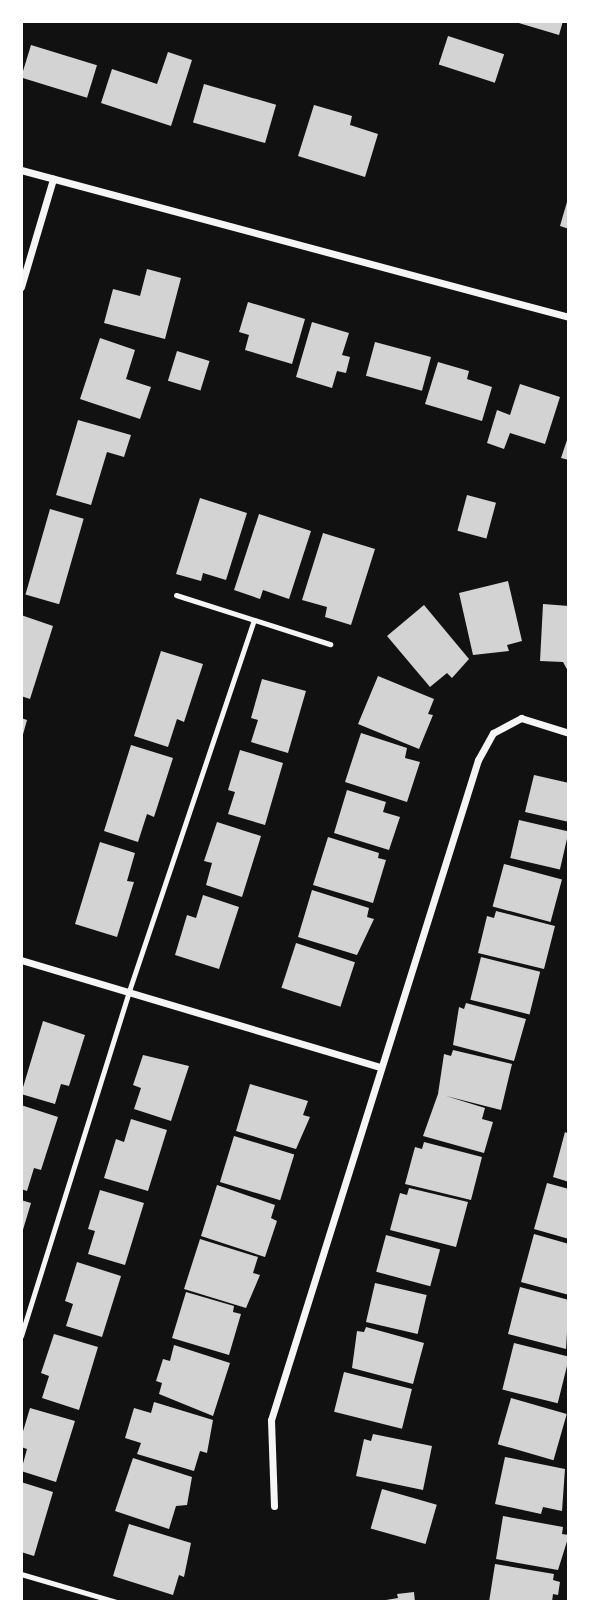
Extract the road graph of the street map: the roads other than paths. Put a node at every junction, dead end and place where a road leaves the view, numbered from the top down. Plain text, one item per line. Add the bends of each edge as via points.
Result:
1 (21, 170) edge
2 (53, 178) junction
3 (21, 287) edge
4 (569, 317) edge
5 (176, 595) dead end
6 (254, 620) junction
7 (330, 644) dead end
8 (569, 733) edge
9 (21, 960) edge
10 (129, 991) junction
11 (380, 1067) junction
12 (21, 1336) edge
13 (274, 1506) dead end
14 (21, 1574) edge
15 (113, 1601) edge

1 - 2 street
2 - 3 street
2 - 4 street
5 - 6 lane
6 - 7 lane
6 - 10 lane
8 - 11 street via 522,718 494,733 478,760
9 - 10 street
10 - 11 street
10 - 12 lane
11 - 13 street via 271,1420
14 - 15 lane

